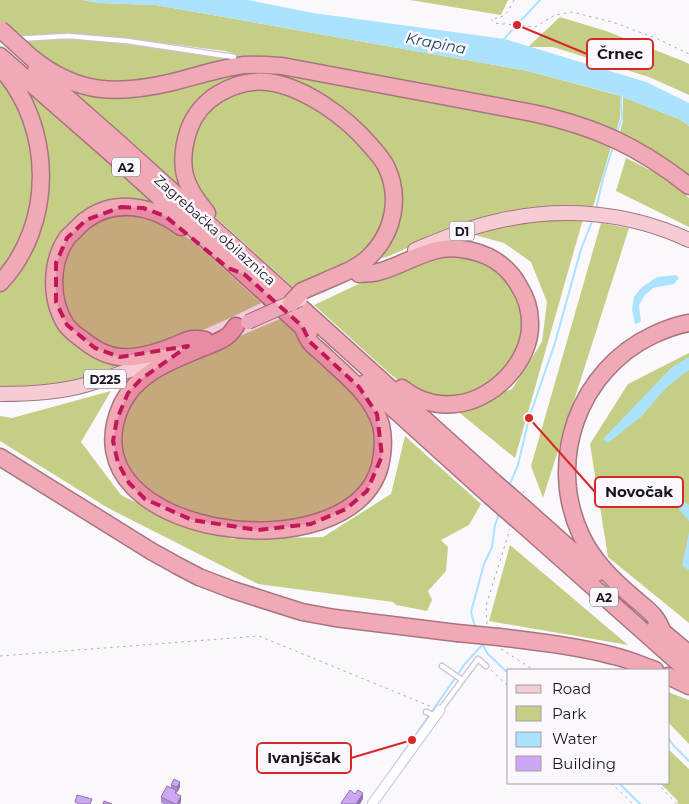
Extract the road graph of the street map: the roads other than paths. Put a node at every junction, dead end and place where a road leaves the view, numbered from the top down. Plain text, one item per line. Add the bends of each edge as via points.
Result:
1 (0, 29) edge
2 (0, 39) edge
3 (234, 57) dead end
4 (28, 58) junction
5 (2, 62) edge
6 (689, 186) edge
7 (689, 240) edge
8 (251, 271) junction
9 (359, 274) junction
10 (0, 283) edge
11 (325, 285) junction
12 (292, 303) joint
13 (689, 323) edge
14 (242, 324) junction
15 (302, 326) junction
16 (205, 340) junction
17 (339, 341) junction
18 (0, 394) edge
19 (0, 458) edge
20 (492, 489) junction
21 (519, 512) junction
22 (664, 633) junction
23 (689, 654) edge
24 (442, 666) dead end
25 (486, 666) road end
26 (652, 669) edge
27 (689, 672) edge
28 (669, 676) edge
29 (461, 679) junction
30 (689, 686) edge
31 (426, 712) dead end
32 (437, 714) junction
33 (372, 804) edge

1 - 4 highway, bridge
2 - 3 lane via 68,36
2 - 4 highway, A2
4 - 6 highway via 72,81 120,91 226,68 260,64 534,113 625,144 659,163
4 - 8 highway, Zagrebačka obilaznica / A2
5 - 8 highway, Zagrebačka obilaznica / A2
5 - 10 highway via 24,102 38,142 41,186 39,206 26,246
7 - 9 main road, D1 via 672,232 612,216 572,212 536,214 454,234
8 - 11 highway via 252,255 217,223 189,187 185,175 185,141 190,124 210,100 246,82 268,82 300,92 334,111 377,154 390,179 394,203 388,232 369,257
8 - 15 highway, Zagrebačka obilaznica / A2
8 - 16 highway via 239,273 228,268 177,224 143,208 106,209 86,220 67,238 56,263 54,286 56,302 75,335 95,348 120,357 151,354 192,338
8 - 17 highway, Zagrebačka obilaznica / A2
9 - 11 main road, D1
9 - 17 highway via 377,273 446,248 489,256 515,278 524,295 529,312 528,338 519,363 508,376 492,390 468,402 455,404 438,404 416,398 360,351
11 - 12 highway, bridge via 302,291
12 - 14 main road, bridge
13 - 22 highway via 663,330 644,340 610,365 585,398 567,456 568,496 590,553 613,579 655,616
14 - 15 highway via 226,338 167,363 141,379 121,406 114,430 118,463 129,483 145,499 169,512 207,525 241,530 289,528 333,516 357,502 379,470 383,441 377,414 359,387 310,342
14 - 16 main road, D225
15 - 20 highway, A2
16 - 18 main road, D225 via 83,386
17 - 20 highway, A2
19 - 26 highway, bridge via 171,563 233,590 302,612 457,632 498,642 571,646
20 - 21 highway, A2, bridge
21 - 22 highway, A2
21 - 27 highway, A2
22 - 23 highway, A2
24 - 29 lane
25 - 29 lane via 478,659
28 - 30 highway
29 - 32 lane
31 - 32 lane
32 - 33 street

